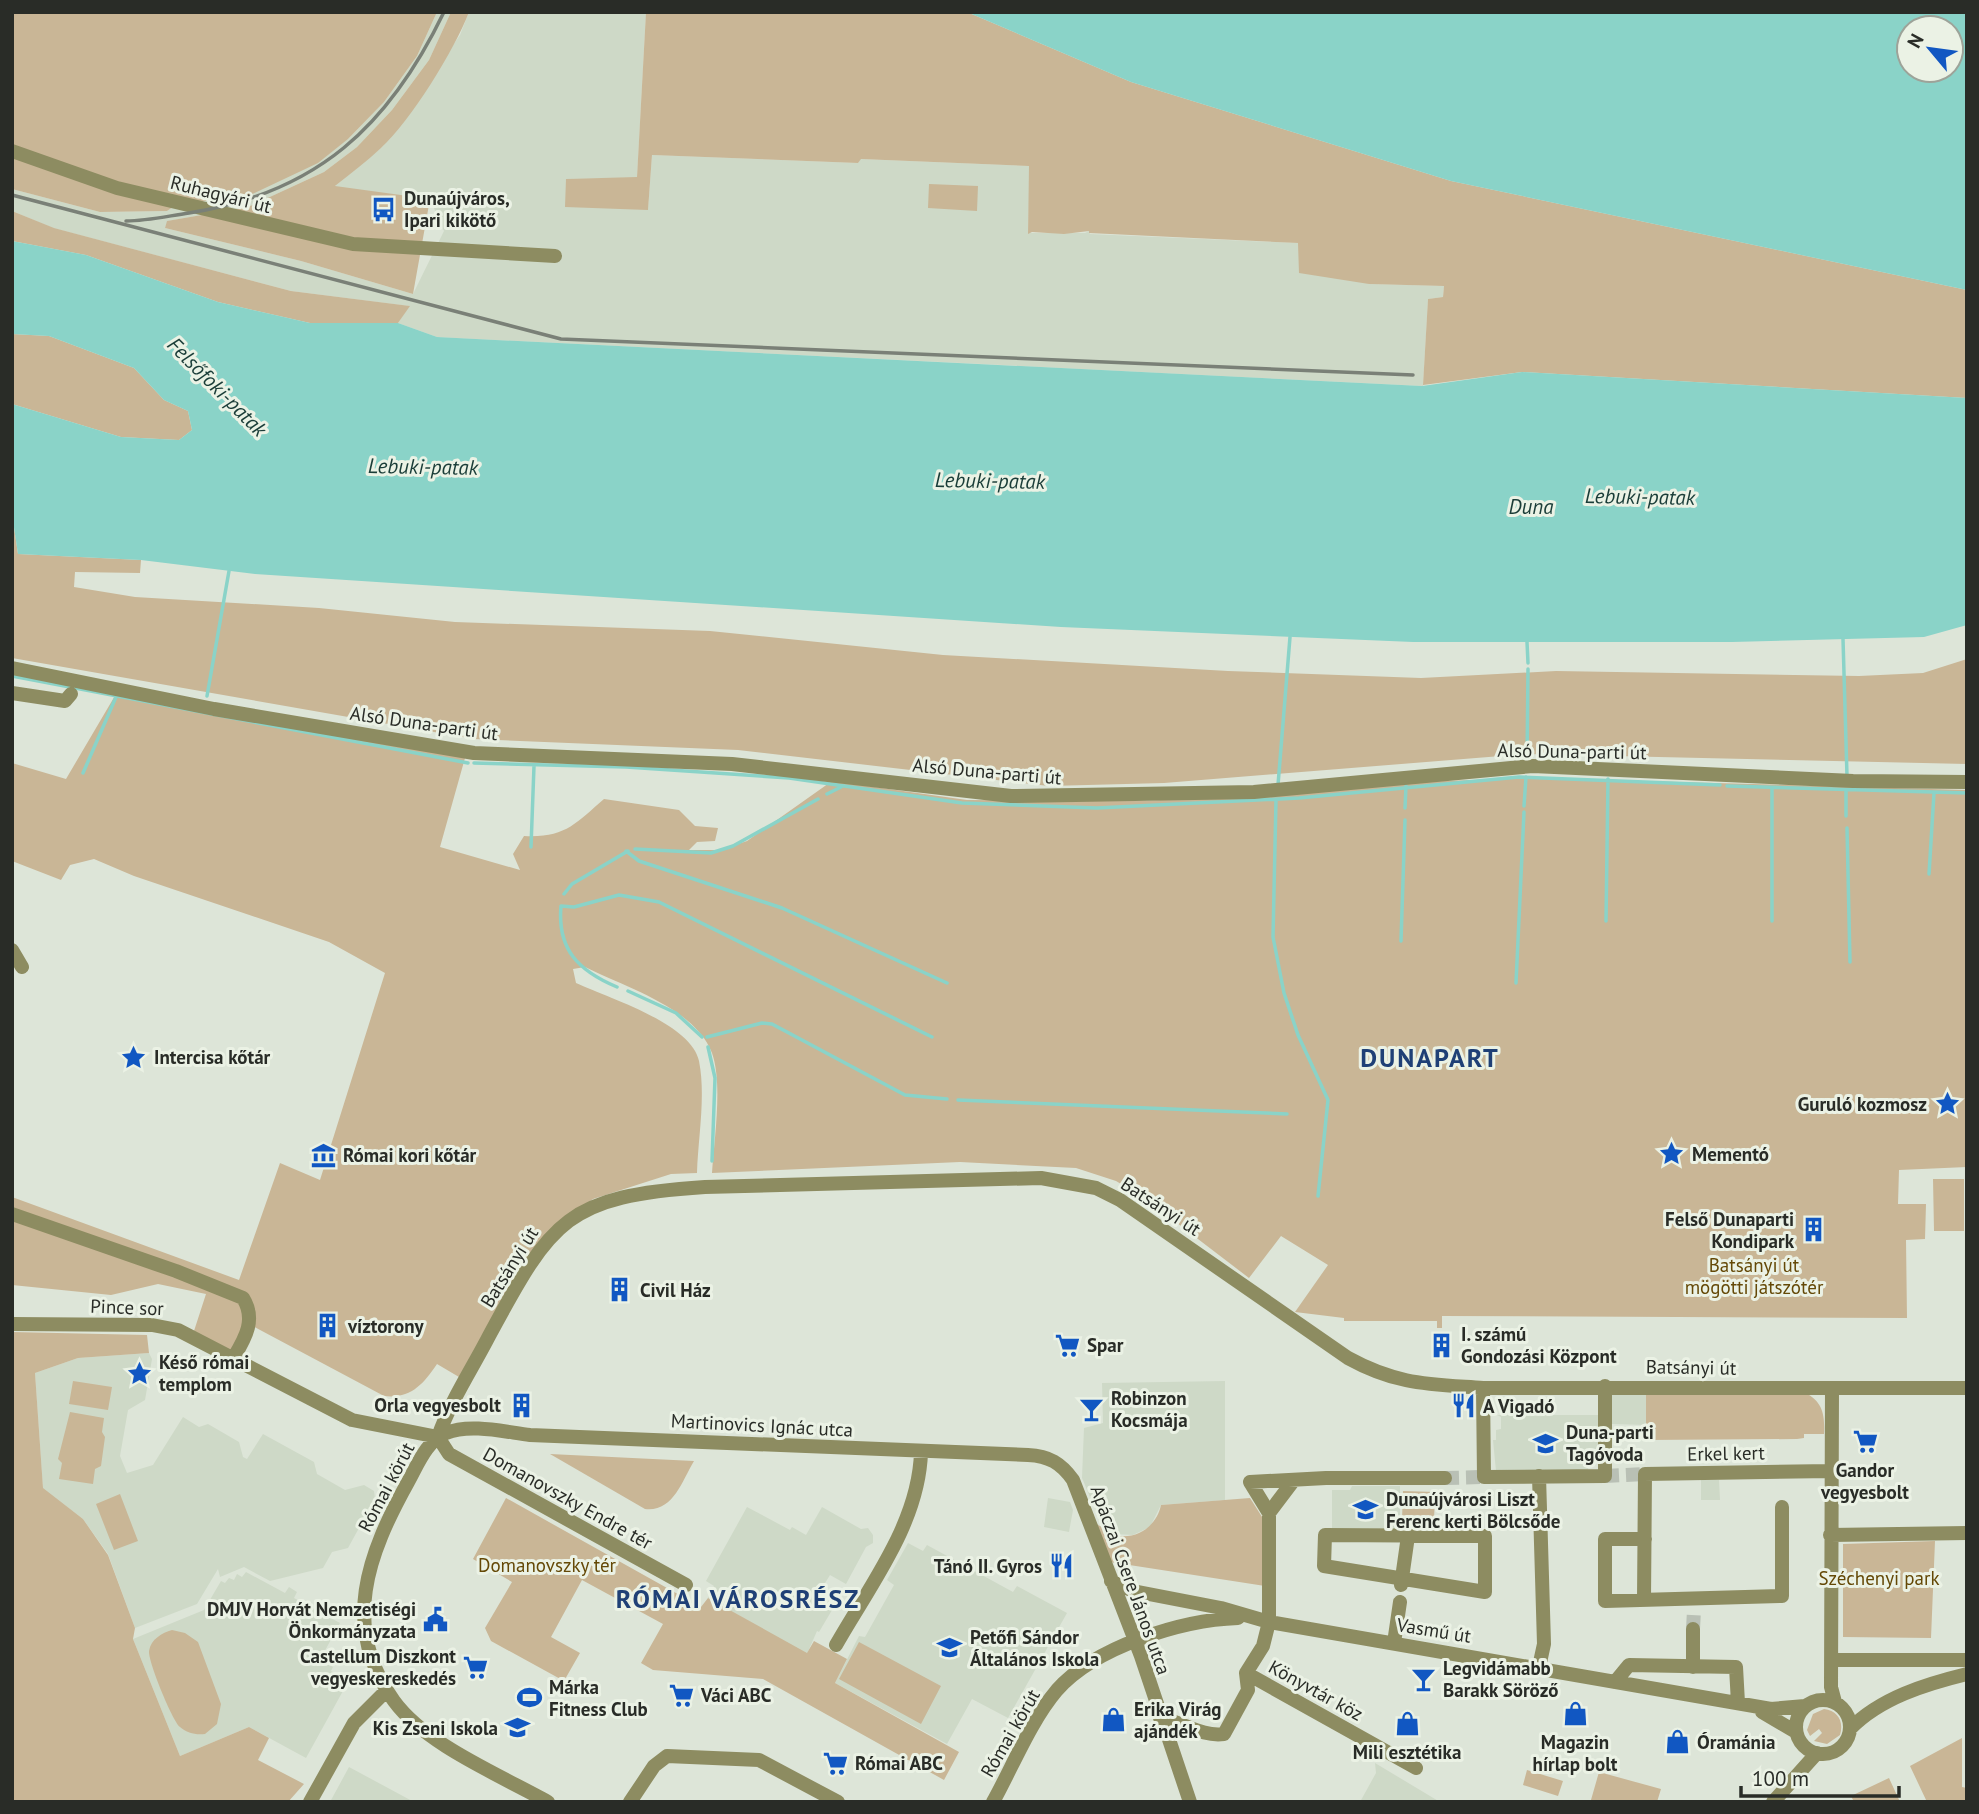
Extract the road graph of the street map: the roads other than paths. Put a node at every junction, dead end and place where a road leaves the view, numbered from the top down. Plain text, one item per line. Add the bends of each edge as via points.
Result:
1 (12, 151) edge
2 (555, 256) dead end
3 (12, 668) edge
4 (12, 693) edge
5 (71, 694) dead end
6 (1967, 782) edge
7 (12, 950) edge
8 (17, 967) edge
9 (12, 1214) edge
10 (12, 1324) edge
11 (234, 1357) junction
12 (1605, 1386) junction
13 (1483, 1388) junction
14 (1832, 1388) junction
15 (1967, 1388) edge
16 (457, 1397) junction
17 (465, 1429) junction
18 (438, 1437) junction
19 (920, 1452) junction
20 (1056, 1462) joint
21 (1831, 1471) junction
22 (1539, 1476) junction
23 (1445, 1478) tunnel mouth
24 (1294, 1480) junction
25 (1782, 1507) dead end
26 (1269, 1513) junction
27 (1967, 1533) edge
28 (1830, 1535) junction
29 (1408, 1536) junction
30 (1645, 1539) junction
31 (1111, 1581) junction
32 (1401, 1582) junction
33 (686, 1585) dead end
34 (1644, 1600) junction
35 (1400, 1602) dead end
36 (1246, 1618) junction
37 (1269, 1622) junction
38 (1693, 1629) tunnel mouth
39 (1135, 1643) junction
40 (1394, 1643) junction
41 (836, 1645) dead end
42 (1831, 1660) junction
43 (1967, 1660) edge
44 (1539, 1667) junction
45 (1693, 1667) junction
46 (1246, 1673) junction
47 (1967, 1674) edge
48 (1615, 1682) junction
49 (387, 1690) junction
50 (1886, 1702) junction
51 (1738, 1703) junction
52 (1811, 1703) junction
53 (1838, 1704) junction
54 (1160, 1718) junction
55 (1850, 1729) junction
56 (1799, 1737) junction
57 (1816, 1753) junction
58 (1416, 1768) dead end
59 (1788, 1785) junction
60 (310, 1802) edge
61 (548, 1802) edge
62 (631, 1802) edge
63 (838, 1802) edge
64 (993, 1802) edge
65 (1190, 1802) edge
66 (1773, 1802) edge

1 - 2 street, Ruhagyári út via 117,188 354,244
3 - 6 street, Alsó Duna-parti út via 214,709 474,753 732,764 1022,796 1277,790 1534,766 1841,781
4 - 5 street via 65,701
7 - 8 street
9 - 11 street via 243,1298 251,1317
10 - 11 street, Pince sor via 152,1325 178,1329
11 - 18 street, Martinovics Ignác utca via 352,1420
12 - 13 street, Batsányi út
12 - 14 street, Batsányi út
12 - 22 street via 1605,1476
13 - 16 street, Batsányi út via 1382,1376 1348,1358 1120,1200 1096,1188 1041,1178 705,1187 649,1190 608,1200 574,1216 550,1235
13 - 22 street via 1483,1477
14 - 15 street, Batsányi út
14 - 21 street
16 - 17 street
16 - 18 street, Batsányi út
17 - 18 street, Martinovics Ignác utca
17 - 19 street, Martinovics Ignác utca
18 - 33 street, Domanovszky Endre tér via 449,1454
18 - 49 street, Római körút via 386,1522 366,1581 368,1646
19 - 20 street, Martinovics Ignác utca via 1044,1456
19 - 41 street via 917,1493 908,1517
20 - 31 street, Apáczai Csere János utca via 1073,1480
21 - 28 street
21 - 30 street, Erkel kert via 1645,1474
22 - 44 street via 1544,1644
23 - 24 street
24 - 26 street
24 - 26 street via 1250,1482
25 - 34 street via 1782,1596 1694,1605
26 - 37 street, Könyvtár köz
27 - 28 street
28 - 42 street
29 - 32 street
29 - 32 street via 1325,1535 1324,1566
29 - 32 street via 1485,1536 1485,1592
30 - 34 street, Erkel kert
30 - 34 street via 1605,1539 1605,1601
31 - 36 street, Vasmű út via 1133,1591 1221,1608
31 - 39 street, Apáczai Csere János utca
35 - 40 street
36 - 37 street, Vasmű út
36 - 39 street, Vasmű út via 1212,1619
37 - 40 street, Vasmű út
37 - 46 street, Könyvtár köz via 1263,1646
38 - 45 street
39 - 54 street, Apáczai Csere János utca
39 - 64 street, Római körút via 1091,1661 1056,1692
40 - 44 street, Vasmű út
42 - 43 street
42 - 52 street via 1828,1679
42 - 53 street
44 - 48 street, Vasmű út
45 - 48 street via 1629,1665
45 - 51 street via 1736,1667
46 - 54 street via 1248,1690 1224,1734 1208,1736 1179,1721
46 - 58 street, Könyvtár köz
47 - 50 street
48 - 51 street, Vasmű út
49 - 60 street via 354,1723
49 - 61 street, Római körút via 424,1730
50 - 53 street
50 - 55 street
51 - 52 street, Vasmű út via 1771,1709
51 - 56 street, Vasmű út via 1770,1715
52 - 53 street
52 - 56 street via 1797,1720
53 - 55 street
54 - 65 street, Apáczai Csere János utca
55 - 57 street via 1836,1751
56 - 57 street
56 - 59 street
57 - 59 street
59 - 66 street
62 - 63 street via 653,1766 667,1756 759,1760

